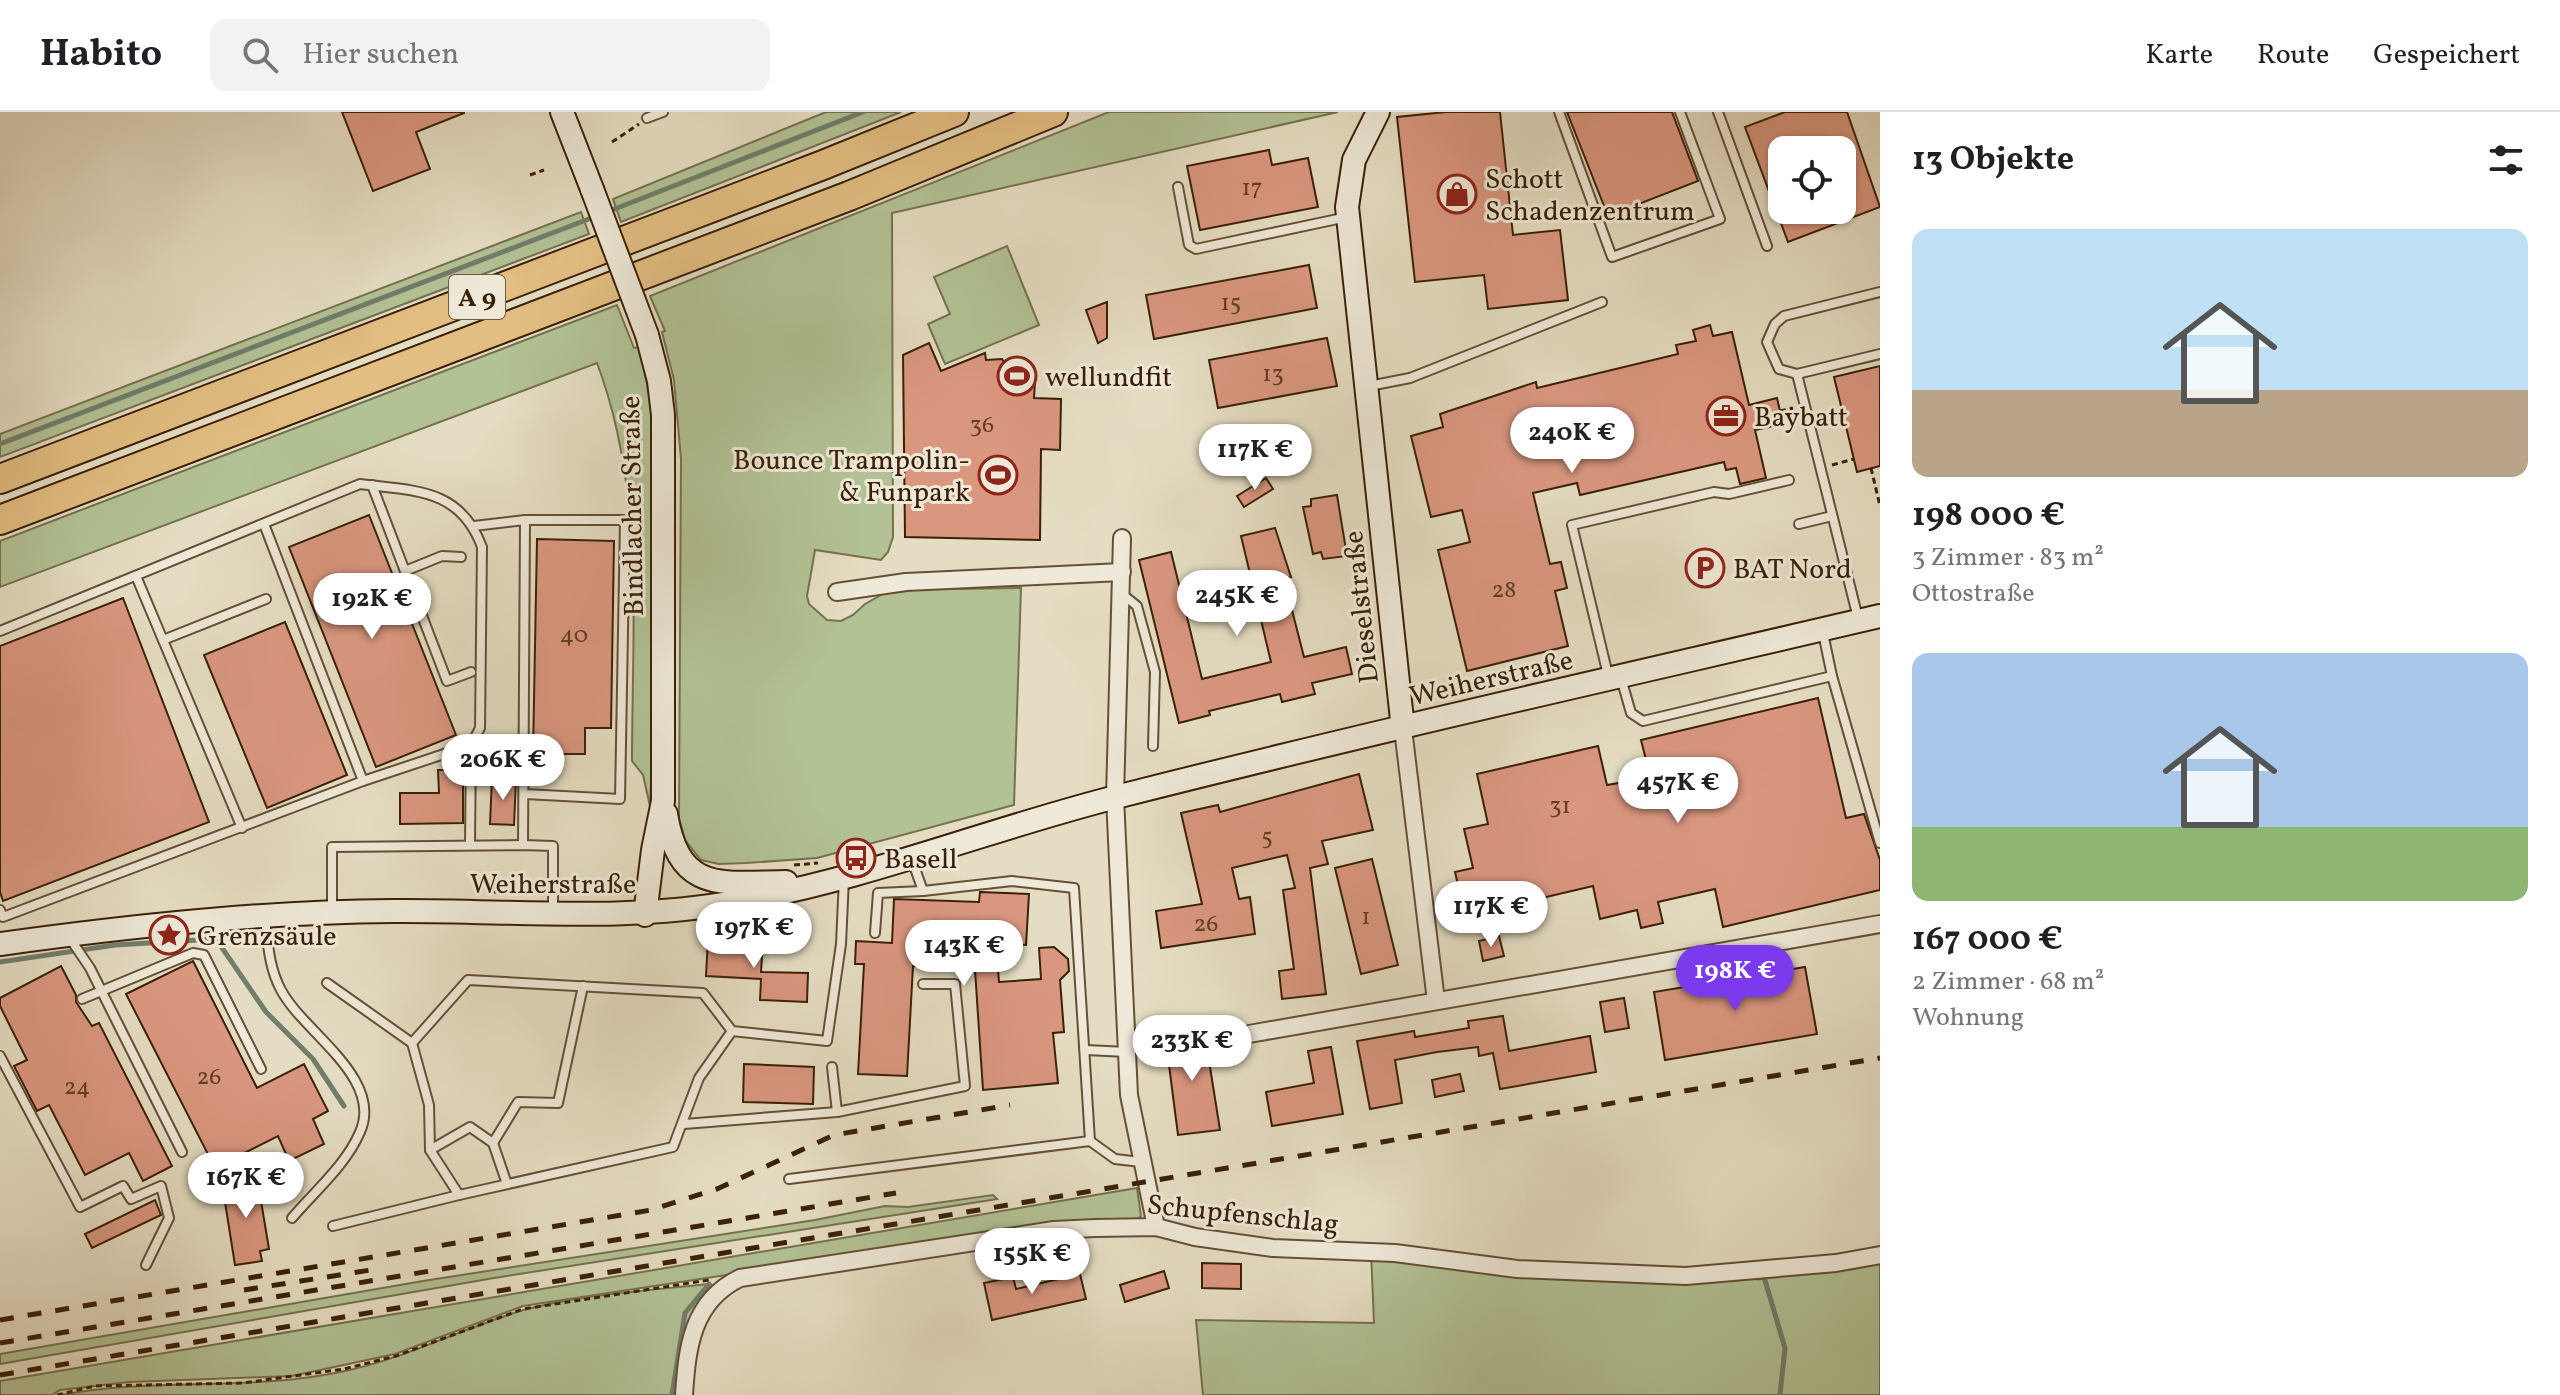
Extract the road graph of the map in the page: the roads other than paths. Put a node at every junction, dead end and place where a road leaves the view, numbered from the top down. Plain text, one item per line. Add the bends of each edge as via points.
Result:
1 (562, 112) edge
2 (663, 112) edge
3 (954, 112) edge
4 (1053, 112) edge
5 (1559, 112) edge
6 (1680, 112) edge
7 (1718, 112) edge
8 (1377, 114) edge
9 (647, 118) road end
10 (1178, 187) dead end
11 (1348, 217) junction
12 (1767, 246) dead end
13 (1880, 292) edge
14 (1602, 302) dead end
15 (1880, 354) edge
16 (1797, 374) junction
17 (1365, 387) junction
18 (0, 479) edge
19 (1789, 480) dead end
20 (372, 485) junction
21 (1832, 516) junction
22 (0, 520) edge
23 (525, 520) junction
24 (264, 524) junction
25 (1799, 524) dead end
26 (474, 526) junction
27 (1122, 538) dead end
28 (461, 557) dead end
29 (405, 571) junction
30 (1122, 572) junction
31 (136, 576) junction
32 (837, 592) dead end
33 (1121, 594) junction
34 (266, 599) dead end
35 (1869, 618) edge
36 (1822, 629) junction
37 (0, 631) edge
38 (163, 640) junction
39 (471, 672) dead end
40 (1832, 676) junction
41 (1615, 679) junction
42 (1403, 729) junction
43 (471, 745) junction
44 (524, 745) junction
45 (1153, 746) dead end
46 (363, 781) junction
47 (525, 794) junction
48 (1115, 797) junction
49 (663, 801) junction
50 (242, 828) junction
51 (1880, 843) edge
52 (470, 845) junction
53 (523, 845) junction
54 (912, 859) junction
55 (838, 879) junction
56 (923, 891) junction
57 (332, 913) junction
58 (1, 915) edge
59 (264, 915) junction
60 (553, 915) junction
61 (645, 915) junction
62 (1880, 924) edge
63 (875, 933) dead end
64 (70, 938) junction
65 (0, 944) edge
66 (327, 983) dead end
67 (923, 984) dead end
68 (583, 986) junction
69 (100, 989) junction
70 (82, 999) dead end
71 (1436, 1001) junction
72 (732, 1031) junction
73 (1249, 1034) dead end
74 (412, 1043) junction
75 (1086, 1050) junction
76 (1127, 1052) junction
77 (0, 1056) edge
78 (832, 1067) dead end
79 (261, 1069) dead end
80 (837, 1112) junction
81 (684, 1124) junction
82 (1090, 1141) junction
83 (493, 1143) junction
84 (430, 1150) junction
85 (182, 1152) dead end
86 (1141, 1162) junction
87 (789, 1179) dead end
88 (507, 1184) junction
89 (459, 1195) junction
90 (292, 1218) dead end
91 (333, 1226) dead end
92 (1156, 1227) junction
93 (1880, 1255) edge
94 (146, 1265) dead end
95 (684, 1395) edge

1 - 49 street, Bindlacher Straße, bridge via 647,335 659,381
2 - 9 lane
3 - 18 highway, A 9
4 - 22 highway, A 9 via 849,196
5 - 6 lane via 1612,257 1720,219
7 - 12 lane
8 - 11 street, Dieselstraße via 1354,160
10 - 11 lane via 1189,245 1196,249
11 - 17 street, Dieselstraße
13 - 16 lane via 1784,316 1775,324 1767,342 1773,361 1779,369
14 - 17 lane via 1410,378
15 - 16 lane
16 - 21 lane
17 - 42 street, Dieselstraße
19 - 41 lane via 1572,525
20 - 24 lane via 360,484
20 - 26 lane via 454,503
20 - 29 lane
21 - 25 lane
21 - 35 lane
23 - 26 lane
23 - 44 lane
23 - 47 lane via 625,520 620,799
24 - 31 lane
24 - 46 lane
26 - 43 lane via 482,547 480,728
27 - 30 street
28 - 29 lane via 442,556
29 - 39 lane via 447,681
30 - 32 street via 906,582
30 - 33 street
31 - 37 lane
31 - 38 lane
33 - 45 lane via 1137,606 1155,672
33 - 48 street
34 - 38 lane
35 - 36 street, Weiherstraße
36 - 40 lane
36 - 41 street, Weiherstraße
38 - 50 lane
40 - 41 lane via 1643,721 1631,713
40 - 51 lane
41 - 42 street, Weiherstraße
42 - 48 street, Weiherstraße
42 - 71 street, Dieselstraße
43 - 44 lane
43 - 46 lane
43 - 52 lane
44 - 47 lane
46 - 50 lane
47 - 53 lane
48 - 54 street, Weiherstraße
48 - 76 street
49 - 55 street via 675,853 709,880
49 - 61 street, Bindlacher Straße
50 - 58 lane
52 - 53 lane
52 - 57 lane via 332,847
53 - 60 lane via 553,846
54 - 55 street, Weiherstraße
54 - 56 lane
55 - 61 street, Weiherstraße via 742,901
55 - 72 lane via 841,944 827,1041
56 - 63 lane via 878,893
56 - 75 lane via 1012,881 1074,888
57 - 59 street, Weiherstraße
57 - 60 street, Weiherstraße
59 - 64 street, Weiherstraße via 140,925
59 - 90 lane via 270,964 282,992 354,1078 364,1104 361,1130 348,1154
60 - 61 street, Weiherstraße
62 - 71 street
64 - 65 street, Weiherstraße
64 - 69 lane
66 - 74 lane
67 - 80 lane via 955,984 965,1086
68 - 72 lane via 703,993
68 - 74 lane via 468,980
68 - 83 lane via 558,1103 518,1102
69 - 70 lane
69 - 79 lane via 193,953 204,955
69 - 85 lane
71 - 73 street
72 - 81 lane via 699,1078
74 - 84 lane via 429,1105
75 - 76 lane
75 - 82 lane
76 - 86 street
77 - 94 lane via 80,1207 123,1186 131,1199 161,1186 169,1218
78 - 80 lane
80 - 81 lane
81 - 88 lane via 673,1147
82 - 86 lane via 1115,1159
82 - 87 lane
83 - 84 lane via 470,1127
83 - 88 lane
84 - 89 lane
86 - 92 street
88 - 89 lane
89 - 91 lane
92 - 93 street, Schupfenschlag via 1273,1248 1395,1253 1517,1269 1686,1276
92 - 95 street, Schupfenschlag via 1054,1230 732,1282 709,1300 698,1318 690,1338

